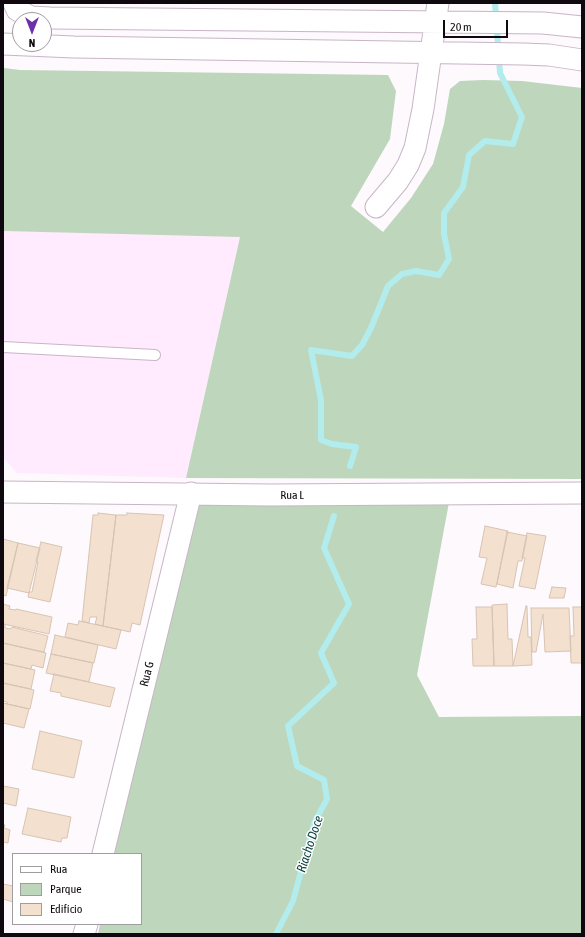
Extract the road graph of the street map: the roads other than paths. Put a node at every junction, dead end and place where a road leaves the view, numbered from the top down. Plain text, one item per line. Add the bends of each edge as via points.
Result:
1 (14, 3) edge
2 (436, 12) edge
3 (582, 27) edge
4 (3, 44) edge
5 (431, 53) junction
6 (582, 60) edge
7 (376, 207) dead end
8 (3, 346) edge
9 (155, 355) dead end
10 (3, 492) edge
11 (190, 493) junction
12 (582, 493) edge
13 (104, 853) edge

1 - 2 street via 17,10 31,17 50,18
2 - 3 street via 479,22 565,24
2 - 5 street
4 - 5 street
5 - 6 street via 548,55
5 - 7 street via 415,148 398,181
8 - 9 lane
10 - 11 street, Rua L
11 - 12 street, Rua L
11 - 13 street, Rua G

